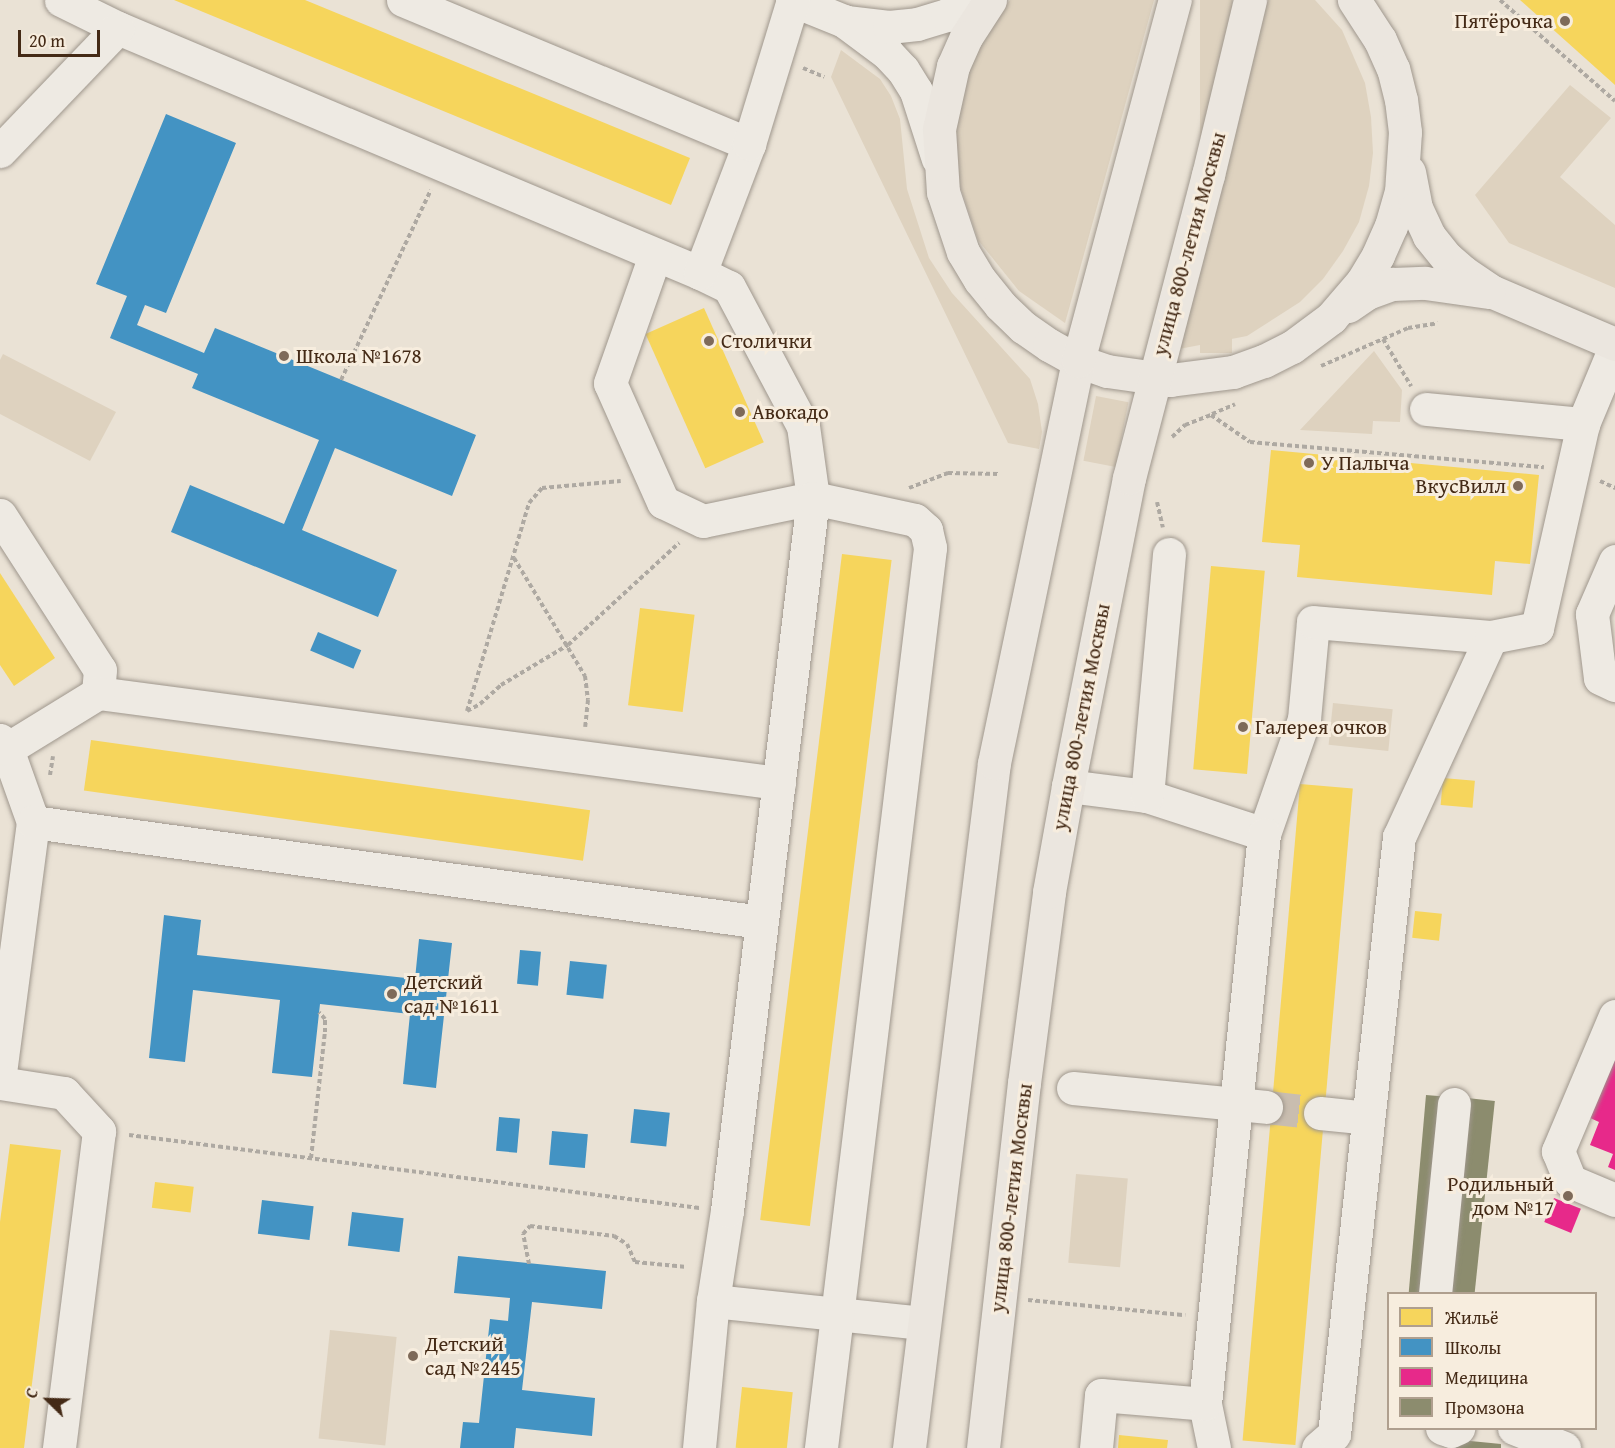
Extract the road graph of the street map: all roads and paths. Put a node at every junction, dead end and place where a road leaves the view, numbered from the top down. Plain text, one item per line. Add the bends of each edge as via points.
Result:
1 (62, 0) edge
2 (403, 0) edge
3 (793, 0) edge
4 (979, 0) edge
5 (990, 0) edge
6 (1174, 0) edge
7 (1250, 0) edge
8 (1354, 0) edge
9 (1500, 0) edge
10 (844, 21) junction
11 (118, 28) junction
12 (1615, 101) edge
13 (749, 144) junction
14 (1404, 150) junction
15 (0, 151) edge
16 (939, 161) junction
17 (442, 165) junction
18 (655, 255) junction
19 (700, 273) junction
20 (1493, 292) junction
21 (1331, 318) junction
22 (1438, 323) dead end
23 (1383, 339) junction
24 (1615, 345) edge
25 (1078, 361) junction
26 (1318, 367) dead end
27 (1154, 379) junction
28 (341, 380) dead end
29 (1243, 400) dead end
30 (1426, 409) joint
31 (1211, 415) junction
32 (1583, 424) junction
33 (1167, 443) dead end
34 (1572, 470) junction
35 (999, 474) dead end
36 (652, 478) junction
37 (1155, 493) dead end
38 (813, 498) junction
39 (865, 507) junction
40 (0, 515) edge
41 (703, 520) junction
42 (1169, 554) joint
43 (514, 558) junction
44 (1615, 561) edge
45 (1491, 637) junction
46 (568, 645) junction
47 (1615, 685) edge
48 (98, 693) junction
49 (461, 726) junction
50 (3, 744) edge
51 (581, 757) junction
52 (779, 783) junction
53 (1068, 786) junction
54 (1146, 796) junction
55 (33, 822) junction
56 (1264, 834) junction
57 (762, 922) junction
58 (319, 1012) dead end
59 (1615, 1016) edge
60 (0, 1072) edge
61 (0, 1083) edge
62 (1072, 1088) dead end
63 (1454, 1104) dead end
64 (1251, 1105) junction
65 (1320, 1113) tunnel mouth
66 (1368, 1118) junction
67 (99, 1131) junction
68 (311, 1158) junction
69 (1615, 1200) edge
70 (727, 1212) junction
71 (529, 1263) dead end
72 (715, 1285) junction
73 (1435, 1292) edge
74 (1024, 1299) dead end
75 (835, 1313) junction
76 (1214, 1318) junction
77 (923, 1323) junction
78 (1205, 1404) junction
79 (1513, 1430) edge
80 (1518, 1430) edge
81 (59, 1448) edge
82 (699, 1448) edge
83 (821, 1448) edge
84 (909, 1448) edge
85 (983, 1448) edge
86 (1096, 1448) edge
87 (1214, 1448) edge
88 (1318, 1448) edge
89 (1510, 1448) edge
90 (1564, 1448) edge

1 - 11 street
2 - 13 street
3 - 10 street
3 - 13 street
4 - 10 street via 917,24 888,27
5 - 16 main road via 953,66 939,129
6 - 25 main road
7 - 27 main road, улица 800-летия Москвы
8 - 14 main road via 1393,69 1401,100
9 - 12 path
10 - 16 street via 903,70 916,91
11 - 15 street
11 - 17 street
13 - 19 street
14 - 20 main road via 1416,208 1429,236 1447,258
14 - 21 main road via 1401,192 1391,226 1362,282
16 - 25 main road via 951,223 980,280 1023,327
17 - 18 street
17 - 28 path
18 - 19 street
18 - 36 street via 610,383
19 - 38 street via 729,287 803,426
20 - 21 main road via 1425,283 1392,284 1367,293
20 - 24 main road
21 - 27 main road via 1292,347 1253,365 1202,378
22 - 23 path via 1408,328
23 - 26 path
23 - 30 path
24 - 32 street
25 - 27 main road via 1107,371
25 - 77 main road via 994,763
27 - 53 main road, улица 800-летия Москвы via 1109,571
29 - 31 path
30 - 32 street
31 - 33 path via 1185,425
31 - 34 path via 1250,442
32 - 34 street
34 - 45 street via 1537,628
35 - 39 path via 948,473
36 - 41 street via 663,502
36 - 43 path via 542,488 529,503
37 - 42 path
38 - 39 street
38 - 41 street
38 - 52 street
39 - 75 street via 915,520 926,530 930,548
40 - 48 street via 100,670
41 - 46 path
42 - 54 street
43 - 46 path
43 - 49 path
44 - 47 street via 1592,614 1600,678
45 - 56 street via 1314,622 1304,719
45 - 66 street via 1399,837
46 - 49 path via 501,685
46 - 51 path via 585,676 588,700
48 - 49 street
48 - 50 street
49 - 51 street
50 - 55 street
51 - 52 street
52 - 57 street
53 - 54 street
53 - 85 main road, улица 800-летия Москвы via 1049,892 1024,1083
54 - 56 street
55 - 57 street
55 - 60 street
56 - 64 street
57 - 70 street
58 - 68 path via 325,1018 325,1032
59 - 69 street via 1558,1151 1570,1181
61 - 67 street via 64,1093
62 - 64 street
63 - 73 street
64 - 76 street
65 - 66 street
66 - 88 street via 1334,1434
67 - 68 path
67 - 81 street
68 - 70 path
70 - 72 street
71 - 72 path via 523,1234 530,1227 614,1236 627,1244 635,1262
72 - 75 street
72 - 82 street
74 - 76 path
75 - 77 street
75 - 83 street
76 - 78 street
77 - 84 main road
78 - 86 street via 1101,1395
78 - 87 street
79 - 89 street
80 - 90 street

